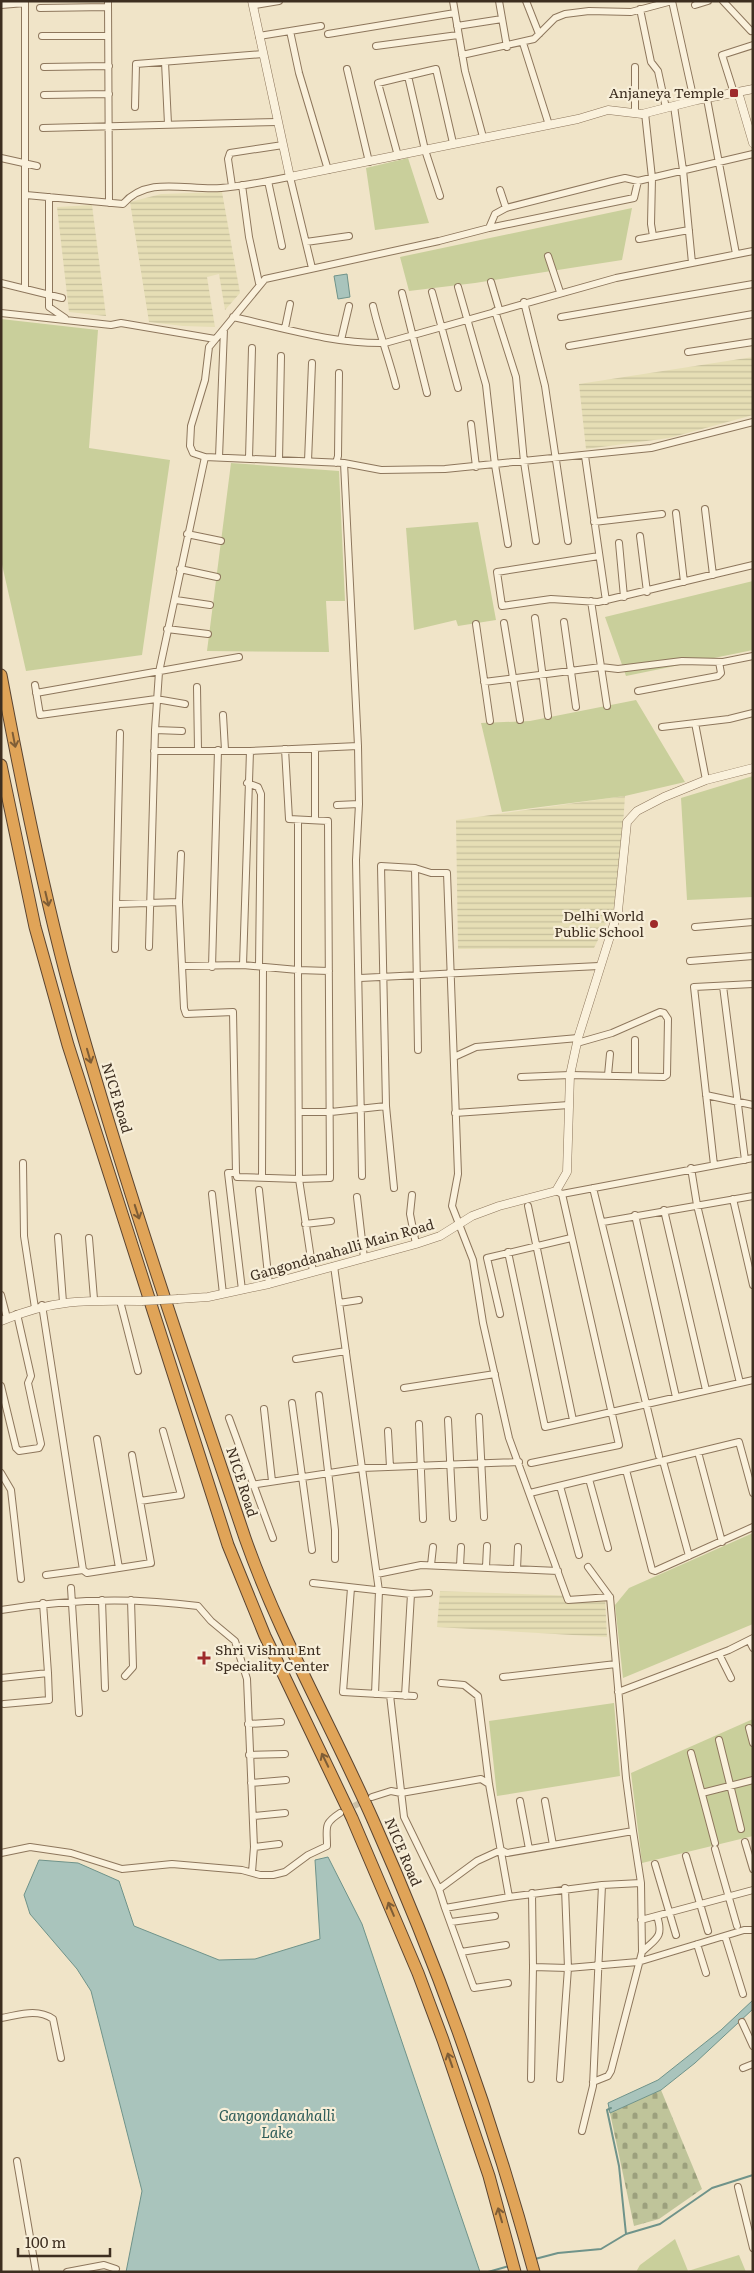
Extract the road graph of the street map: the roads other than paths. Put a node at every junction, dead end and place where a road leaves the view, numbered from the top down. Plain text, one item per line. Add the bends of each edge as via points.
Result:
1 (279, 1) edge
2 (453, 1) edge
3 (499, 1) edge
4 (526, 1) edge
5 (672, 1) edge
6 (708, 1) edge
7 (723, 1) edge
8 (25, 2) edge
9 (254, 3) edge
10 (108, 4) edge
11 (1, 5) edge
12 (695, 5) dead end
13 (40, 8) dead end
14 (640, 9) junction
15 (455, 13) junction
16 (502, 19) junction
17 (321, 26) dead end
18 (457, 26) junction
19 (290, 31) junction
20 (751, 31) dead end
21 (328, 34) dead end
22 (539, 34) junction
23 (458, 35) junction
24 (42, 36) dead end
25 (108, 36) junction
26 (259, 36) junction
27 (523, 44) junction
28 (753, 45) edge
29 (376, 46) dead end
30 (507, 47) junction
31 (263, 54) junction
32 (462, 56) junction
33 (166, 62) junction
34 (108, 66) junction
35 (44, 67) dead end
36 (635, 67) dead end
37 (347, 69) dead end
38 (408, 76) junction
39 (753, 89) edge
40 (736, 92) junction
41 (109, 94) junction
42 (44, 95) dead end
43 (707, 99) junction
44 (697, 100) junction
45 (135, 107) dead end
46 (670, 107) junction
47 (645, 113) junction
48 (635, 114) junction
49 (277, 122) junction
50 (168, 124) junction
51 (549, 125) junction
52 (109, 127) junction
53 (43, 128) dead end
54 (483, 137) junction
55 (753, 143) edge
56 (454, 144) junction
57 (283, 145) junction
58 (425, 150) junction
59 (753, 154) edge
60 (398, 156) junction
61 (1, 158) edge
62 (719, 161) junction
63 (369, 162) junction
64 (26, 164) junction
65 (37, 166) dead end
66 (328, 170) junction
67 (683, 170) junction
68 (290, 177) junction
69 (652, 178) junction
70 (268, 181) junction
71 (638, 181) junction
72 (242, 185) junction
73 (232, 186) junction
74 (500, 190) dead end
75 (26, 195) junction
76 (440, 196) dead end
77 (50, 198) junction
78 (110, 203) junction
79 (506, 208) junction
80 (489, 228) junction
81 (689, 230) junction
82 (349, 236) dead end
83 (654, 236) junction
84 (639, 239) dead end
85 (306, 242) junction
86 (282, 246) dead end
87 (753, 251) edge
88 (736, 254) junction
89 (548, 256) dead end
90 (692, 263) junction
91 (312, 268) junction
92 (492, 282) dead end
93 (1, 283) edge
94 (259, 283) junction
95 (753, 284) edge
96 (458, 287) dead end
97 (25, 289) junction
98 (432, 292) dead end
99 (560, 292) junction
100 (402, 293) dead end
101 (48, 295) junction
102 (62, 298) dead end
103 (524, 302) junction
104 (290, 304) dead end
105 (349, 306) dead end
106 (373, 306) dead end
107 (497, 310) junction
108 (1, 313) edge
109 (753, 314) edge
110 (233, 317) junction
111 (562, 317) dead end
112 (66, 318) junction
113 (468, 319) junction
114 (440, 327) junction
115 (224, 328) junction
116 (285, 328) junction
117 (413, 335) junction
118 (215, 339) junction
119 (341, 340) junction
120 (753, 342) edge
121 (385, 343) junction
122 (569, 346) dead end
123 (252, 348) dead end
124 (688, 352) dead end
125 (282, 356) dead end
126 (312, 363) dead end
127 (339, 373) dead end
128 (396, 386) dead end
129 (458, 388) dead end
130 (427, 393) dead end
131 (753, 422) edge
132 (472, 424) dead end
133 (585, 456) junction
134 (205, 457) junction
135 (219, 457) junction
136 (249, 458) junction
137 (556, 459) junction
138 (279, 460) junction
139 (308, 461) junction
140 (524, 462) junction
141 (336, 463) junction
142 (344, 463) junction
143 (495, 465) junction
144 (476, 467) junction
145 (705, 509) dead end
146 (676, 513) dead end
147 (662, 514) dead end
148 (594, 522) junction
149 (188, 534) junction
150 (640, 536) dead end
151 (221, 541) dead end
152 (536, 541) dead end
153 (568, 541) dead end
154 (618, 543) dead end
155 (508, 544) dead end
156 (599, 556) junction
157 (753, 565) edge
158 (180, 569) junction
159 (713, 575) junction
160 (217, 577) dead end
161 (684, 582) junction
162 (647, 592) junction
163 (624, 597) junction
164 (176, 600) junction
165 (591, 601) junction
166 (606, 601) junction
167 (210, 605) dead end
168 (535, 618) dead end
169 (564, 622) dead end
170 (504, 623) dead end
171 (476, 624) dead end
172 (166, 629) junction
173 (208, 634) dead end
174 (752, 656) edge
175 (239, 657) dead end
176 (720, 662) junction
177 (753, 662) edge
178 (601, 667) junction
179 (571, 671) junction
180 (159, 672) junction
181 (1, 675) edge
182 (543, 675) junction
183 (514, 678) junction
184 (484, 682) junction
185 (197, 687) dead end
186 (638, 691) dead end
187 (156, 699) junction
188 (185, 704) dead end
189 (608, 706) dead end
190 (576, 707) dead end
191 (753, 713) edge
192 (223, 715) dead end
193 (548, 716) dead end
194 (520, 720) dead end
195 (490, 721) dead end
196 (695, 723) junction
197 (662, 727) dead end
198 (154, 730) junction
199 (182, 732) dead end
200 (120, 733) dead end
201 (358, 746) junction
202 (285, 749) junction
203 (315, 749) junction
204 (198, 750) junction
205 (221, 750) junction
206 (154, 751) junction
207 (250, 751) junction
208 (1, 766) edge
209 (753, 768) edge
210 (706, 780) junction
211 (248, 783) junction
212 (359, 804) junction
213 (337, 805) dead end
214 (298, 820) junction
215 (315, 820) junction
216 (181, 854) dead end
217 (415, 868) junction
218 (179, 902) junction
219 (150, 903) junction
220 (117, 904) junction
221 (753, 922) edge
222 (695, 927) dead end
223 (149, 947) dead end
224 (115, 949) dead end
225 (753, 956) edge
226 (690, 961) dead end
227 (244, 964) junction
228 (182, 966) junction
229 (261, 966) junction
230 (599, 966) junction
231 (212, 967) junction
232 (298, 970) junction
233 (329, 971) junction
234 (452, 974) junction
235 (418, 976) junction
236 (384, 977) junction
237 (360, 978) junction
238 (753, 984) edge
239 (723, 986) junction
240 (635, 1040) dead end
241 (577, 1041) junction
242 (418, 1050) dead end
243 (610, 1054) dead end
244 (454, 1057) junction
245 (570, 1075) junction
246 (608, 1075) junction
247 (635, 1076) junction
248 (521, 1077) dead end
249 (706, 1095) junction
250 (739, 1103) junction
251 (568, 1105) junction
252 (753, 1105) edge
253 (386, 1106) junction
254 (360, 1109) junction
255 (300, 1112) junction
256 (331, 1112) junction
257 (455, 1113) junction
258 (753, 1158) edge
259 (745, 1160) junction
260 (23, 1163) dead end
261 (714, 1165) junction
262 (691, 1168) junction
263 (236, 1173) junction
264 (362, 1176) dead end
265 (262, 1177) junction
266 (299, 1179) junction
267 (394, 1188) dead end
268 (594, 1188) junction
269 (259, 1190) dead end
270 (559, 1192) junction
271 (212, 1194) dead end
272 (412, 1195) dead end
273 (753, 1196) edge
274 (357, 1197) dead end
275 (733, 1199) junction
276 (697, 1205) junction
277 (528, 1206) dead end
278 (664, 1210) junction
279 (635, 1216) junction
280 (331, 1221) dead end
281 (603, 1222) junction
282 (305, 1224) junction
283 (461, 1224) junction
284 (58, 1237) dead end
285 (89, 1238) dead end
286 (571, 1238) junction
287 (416, 1244) junction
288 (538, 1246) junction
289 (508, 1252) junction
290 (364, 1258) junction
291 (334, 1266) junction
292 (313, 1272) junction
293 (269, 1284) junction
294 (753, 1285) edge
295 (242, 1290) junction
296 (223, 1294) junction
297 (1, 1296) edge
298 (94, 1300) junction
299 (359, 1300) dead end
300 (120, 1301) junction
301 (63, 1302) junction
302 (339, 1303) junction
303 (39, 1306) junction
304 (17, 1314) junction
305 (500, 1314) dead end
306 (4, 1319) edge
307 (346, 1351) junction
308 (296, 1358) dead end
309 (138, 1371) dead end
310 (495, 1374) junction
311 (753, 1380) edge
312 (740, 1382) junction
313 (1, 1386) edge
314 (404, 1388) dead end
315 (706, 1390) junction
316 (319, 1395) dead end
317 (676, 1397) junction
318 (292, 1403) dead end
319 (646, 1404) junction
320 (264, 1409) dead end
321 (613, 1412) junction
322 (479, 1417) dead end
323 (229, 1418) dead end
324 (448, 1420) dead end
325 (573, 1420) junction
326 (418, 1424) dead end
327 (163, 1431) dead end
328 (388, 1431) dead end
329 (97, 1439) dead end
330 (698, 1452) junction
331 (132, 1454) dead end
332 (661, 1458) junction
333 (519, 1462) junction
334 (482, 1463) junction
335 (531, 1463) dead end
336 (451, 1465) junction
337 (420, 1466) junction
338 (390, 1467) junction
339 (362, 1468) junction
340 (626, 1470) junction
341 (1, 1473) edge
342 (328, 1473) junction
343 (301, 1476) junction
344 (589, 1479) junction
345 (272, 1481) junction
346 (251, 1485) junction
347 (560, 1486) junction
348 (753, 1493) edge
349 (530, 1494) junction
350 (140, 1501) junction
351 (484, 1516) dead end
352 (453, 1518) dead end
353 (423, 1519) dead end
354 (753, 1527) edge
355 (273, 1538) dead end
356 (722, 1542) junction
357 (487, 1546) dead end
358 (433, 1547) dead end
359 (461, 1547) dead end
360 (518, 1547) dead end
361 (608, 1548) dead end
362 (312, 1550) dead end
363 (579, 1554) dead end
364 (689, 1556) junction
365 (336, 1559) dead end
366 (431, 1565) junction
367 (460, 1566) junction
368 (588, 1567) dead end
369 (119, 1568) junction
370 (486, 1568) junction
371 (517, 1569) junction
372 (83, 1570) junction
373 (558, 1571) junction
374 (377, 1574) junction
375 (46, 1575) dead end
376 (21, 1579) dead end
377 (313, 1584) dead end
378 (71, 1588) dead end
379 (351, 1588) junction
380 (379, 1591) junction
381 (429, 1593) dead end
382 (411, 1594) junction
383 (610, 1597) junction
384 (102, 1600) junction
385 (130, 1600) junction
386 (72, 1602) junction
387 (43, 1603) junction
388 (1, 1610) edge
389 (751, 1639) edge
390 (753, 1648) edge
391 (719, 1654) junction
392 (616, 1664) junction
393 (48, 1673) junction
394 (125, 1676) dead end
395 (1, 1678) edge
396 (503, 1678) dead end
397 (731, 1678) dead end
398 (441, 1683) dead end
399 (104, 1688) dead end
400 (618, 1692) junction
401 (375, 1694) junction
402 (390, 1695) junction
403 (405, 1696) junction
404 (414, 1696) dead end
405 (4, 1704) dead end
406 (79, 1713) dead end
407 (281, 1722) dead end
408 (248, 1724) junction
409 (749, 1728) dead end
410 (719, 1740) dead end
411 (753, 1743) edge
412 (691, 1753) dead end
413 (284, 1754) dead end
414 (249, 1755) junction
415 (286, 1780) dead end
416 (753, 1780) edge
417 (251, 1783) junction
418 (489, 1784) junction
419 (730, 1786) junction
420 (401, 1793) junction
421 (702, 1793) junction
422 (372, 1798) tunnel mouth
423 (520, 1801) dead end
424 (545, 1801) dead end
425 (285, 1813) dead end
426 (340, 1813) tunnel mouth
427 (254, 1816) junction
428 (741, 1829) dead end
429 (633, 1831) junction
430 (745, 1842) dead end
431 (280, 1844) dead end
432 (553, 1845) junction
433 (254, 1847) junction
434 (529, 1849) junction
435 (502, 1850) junction
436 (1, 1853) edge
437 (686, 1856) dead end
438 (655, 1864) dead end
439 (753, 1869) edge
440 (252, 1872) junction
441 (641, 1883) junction
442 (602, 1885) junction
443 (566, 1888) junction
444 (439, 1889) junction
445 (753, 1890) edge
446 (532, 1894) junction
447 (509, 1897) junction
448 (729, 1897) junction
449 (700, 1904) junction
450 (445, 1908) junction
451 (670, 1912) junction
452 (495, 1916) dead end
453 (657, 1916) junction
454 (641, 1920) junction
455 (451, 1922) junction
456 (737, 1926) dead end
457 (753, 1930) edge
458 (708, 1931) dead end
459 (676, 1935) dead end
460 (725, 1936) junction
461 (697, 1944) junction
462 (506, 1945) dead end
463 (461, 1952) junction
464 (642, 1952) junction
465 (638, 1962) junction
466 (599, 1966) junction
467 (533, 1967) junction
468 (568, 1968) junction
469 (706, 1973) dead end
470 (508, 1983) dead end
471 (743, 1994) dead end
472 (1, 2018) edge
473 (742, 2022) dead end
474 (753, 2046) edge
475 (61, 2058) dead end
476 (753, 2064) edge
477 (743, 2068) dead end
478 (531, 2079) dead end
479 (560, 2079) dead end
480 (594, 2082) junction
481 (582, 2131) dead end
482 (17, 2161) dead end
483 (738, 2187) dead end
484 (753, 2248) edge
485 (532, 2264) edge
486 (514, 2267) edge
487 (116, 2269) dead end
488 (36, 2272) edge
489 (67, 2272) edge

1 - 9 street
2 - 15 street
3 - 16 street
4 - 22 street
5 - 14 street
5 - 44 street via 693,96
6 - 12 street
7 - 20 street
8 - 11 street
8 - 64 street
9 - 26 street
10 - 13 street
10 - 25 street
14 - 22 street via 565,14
14 - 46 street via 651,62 658,71
15 - 18 street
15 - 21 street
16 - 18 street
16 - 30 street
17 - 19 street
18 - 23 street
19 - 26 street
19 - 66 street
22 - 27 street
23 - 29 street
23 - 32 street
24 - 25 street
25 - 34 street
26 - 31 street
27 - 30 street
27 - 51 street
28 - 40 street via 722,55
30 - 32 street
31 - 33 street
31 - 49 street
32 - 54 street
33 - 45 street via 136,64
33 - 50 street
34 - 35 street
34 - 41 street
36 - 48 street
37 - 63 street
38 - 56 street via 436,69
38 - 58 street
38 - 60 street via 378,83
39 - 40 street
40 - 43 street
40 - 55 street
41 - 42 street
41 - 52 street
43 - 44 street
43 - 62 street
44 - 46 street
46 - 47 street
46 - 67 street
47 - 48 street
47 - 69 street
48 - 51 street via 608,110
49 - 50 street
49 - 57 street
50 - 52 street
51 - 54 street
52 - 53 street
52 - 78 street
54 - 56 street
56 - 58 street
57 - 68 street
57 - 73 street via 230,153
58 - 60 street
58 - 76 street
59 - 62 street
60 - 63 street
61 - 64 street
62 - 67 street
62 - 88 street
63 - 66 street
64 - 65 street
64 - 75 street
66 - 68 street
67 - 69 street
67 - 81 street
68 - 70 street
68 - 85 street
69 - 71 street
69 - 83 street via 651,224
70 - 72 street
70 - 86 street
71 - 79 street via 626,178 612,180
71 - 80 street via 634,198
72 - 73 street
72 - 94 street
73 - 78 street via 164,186 143,190 123,204
74 - 79 street
75 - 77 street
75 - 97 street
77 - 78 street
77 - 101 street
79 - 80 street via 495,214
80 - 91 street
81 - 83 street
81 - 90 street
82 - 85 street
83 - 84 street
85 - 91 street
87 - 88 street
88 - 90 street
89 - 99 street
90 - 99 street
91 - 94 street
92 - 107 street
93 - 97 street
94 - 110 street
95 - 111 street
96 - 113 street
97 - 101 street
98 - 114 street
99 - 103 street
100 - 117 street
101 - 102 street
101 - 112 street via 49,307
103 - 107 street
103 - 137 street via 545,386
104 - 116 street
105 - 119 street
106 - 121 street via 380,336
107 - 113 street
107 - 140 street via 516,377
108 - 112 street
109 - 122 street
110 - 115 street
110 - 116 street
112 - 118 street via 111,325 121,323
113 - 114 street
113 - 143 street via 486,385
114 - 117 street
114 - 129 street
115 - 118 street
115 - 135 street
116 - 119 street
117 - 121 street
117 - 130 street
118 - 134 street via 209,347 190,446 193,453
119 - 121 street
120 - 124 street
121 - 128 street
123 - 136 street
125 - 138 street
126 - 139 street
127 - 141 street
131 - 133 street via 651,448
132 - 144 street
133 - 137 street
133 - 148 street
134 - 135 street
134 - 149 street
135 - 136 street
136 - 138 street
137 - 140 street
137 - 153 street
138 - 139 street
139 - 141 street
140 - 143 street
140 - 152 street
141 - 142 street
142 - 144 street via 381,470
142 - 201 street
143 - 144 street
143 - 155 street
145 - 159 street
146 - 161 street
147 - 148 street
148 - 156 street
149 - 151 street
149 - 158 street
150 - 162 street
154 - 163 street
156 - 165 street via 496,572 502,606 551,599
156 - 166 street
157 - 159 street
158 - 160 street
158 - 164 street
159 - 161 street
161 - 162 street
162 - 163 street
163 - 166 street
164 - 167 street
164 - 172 street
165 - 166 street
165 - 178 street
168 - 182 street
169 - 179 street
170 - 183 street
171 - 184 street
172 - 173 street
172 - 180 street
174 - 176 street
174 - 177 street
175 - 180 street
176 - 178 street via 682,661 618,669
176 - 186 street via 721,673 718,676
178 - 179 street
178 - 189 street
179 - 182 street
179 - 190 street
180 - 187 street
180 - 187 street via 35,689 40,714
181 -> 485 highway, NICE Road via 46,893 84,1039 174,1326 245,1538 295,1657 373,1820 435,1967 482,2099
182 - 183 street
182 - 193 street
183 - 184 street
183 - 194 street
184 - 195 street
185 - 204 street
187 - 188 street
187 - 198 street
191 - 196 street
192 - 205 street
196 - 197 street
196 - 210 street
198 - 199 street
198 - 206 street
200 - 220 street
201 - 203 street
201 - 212 street
202 - 203 street
202 - 207 street
202 - 214 street via 289,820
203 - 215 street
204 - 205 street
204 - 206 street
205 - 207 street
205 - 231 street
206 - 219 street
207 - 211 street
486 -> 208 highway via 489,2176 418,1974 352,1818 265,1636 228,1544 68,1045 35,927
209 - 210 street
210 - 230 street via 637,811 627,822 618,911
211 - 227 street
211 - 229 street via 261,790
212 - 213 street
212 - 237 street via 356,860
214 - 215 street
214 - 232 street
215 - 233 street via 328,821
216 - 218 street
217 - 234 street via 447,873
217 - 235 street
217 - 236 street via 381,866
218 - 219 street
218 - 228 street
219 - 220 street
219 - 223 street
220 - 224 street
221 - 222 street
225 - 226 street
227 - 229 street
227 - 231 street
228 - 231 street
228 - 263 street via 186,1014 233,1012
229 - 232 street
229 - 265 street
230 - 234 street
230 - 241 street
232 - 233 street
232 - 255 street
233 - 256 street
234 - 235 street
234 - 244 street
235 - 236 street
235 - 242 street
236 - 237 street
236 - 253 street
237 - 254 street
238 - 239 street
239 - 249 street via 694,987
239 - 250 street
240 - 247 street
241 - 244 street via 476,1047
241 - 245 street
241 - 247 street via 612,1033 664,1013 668,1019 667,1075
243 - 246 street
244 - 257 street
245 - 246 street
245 - 248 street
245 - 251 street
246 - 247 street
249 - 250 street
249 - 261 street
250 - 252 street
250 - 259 street
251 - 257 street
251 - 270 street via 567,1172
253 - 254 street
253 - 267 street
254 - 256 street
254 - 264 street
255 - 256 street
255 - 266 street
256 - 266 street via 330,1178
257 - 283 street via 458,1174 452,1206
258 - 259 street
259 - 261 street
260 - 303 street via 24,1236
261 - 262 street
262 - 268 street
262 - 276 street
263 - 265 street via 237,1177
263 - 295 street via 228,1173
265 - 266 street
266 - 282 street
268 - 270 street
268 - 281 street
269 - 293 street
270 - 283 street, Gangondanahalli Main Road via 499,1206
270 - 286 street
271 - 296 street
272 - 287 street via 410,1214
273 - 275 street
274 - 290 street
275 - 276 street
275 - 294 street
276 - 278 street
276 - 312 street
277 - 288 street
278 - 279 street
278 - 315 street
279 - 281 street
279 - 317 street
280 - 282 street
281 - 319 street
282 - 292 street
283 - 287 street, Gangondanahalli Main Road
283 - 310 street via 473,1260
284 - 301 street
285 - 298 street
286 - 288 street
286 - 321 street
287 - 290 street, Gangondanahalli Main Road
288 - 289 street
288 - 325 street
289 - 305 street via 487,1258
289 - 325 street via 545,1427
290 - 291 street, Gangondanahalli Main Road
291 - 292 street, Gangondanahalli Main Road
291 - 302 street
292 - 293 street, Gangondanahalli Main Road
293 - 295 street, Gangondanahalli Main Road
295 - 296 street, Gangondanahalli Main Road
296 - 300 street, Gangondanahalli Main Road, bridge
297 - 306 street
298 - 300 street, Gangondanahalli Main Road
298 - 301 street, Gangondanahalli Main Road
299 - 302 street
300 - 309 street
301 - 303 street, Gangondanahalli Main Road
302 - 307 street
303 - 304 street, Gangondanahalli Main Road
303 - 372 street
304 - 306 street, Gangondanahalli Main Road
304 - 313 street via 31,1376 28,1383 41,1444 39,1448 19,1451 16,1448
307 - 308 street
307 - 339 street
310 - 314 street
310 - 333 street via 509,1438
311 - 312 street
312 - 315 street
315 - 317 street
316 - 342 street
317 - 319 street
318 - 343 street
319 - 321 street
319 - 332 street
320 - 345 street
321 - 325 street
321 - 335 street via 619,1445
322 - 334 street
323 - 346 street
324 - 336 street
326 - 337 street
327 - 350 street via 181,1494
328 - 338 street
329 - 369 street
330 - 332 street
330 - 348 street via 739,1442
330 - 356 street
331 - 350 street
332 - 340 street
332 - 364 street
333 - 334 street
333 - 349 street
334 - 336 street
334 - 351 street
336 - 337 street
336 - 352 street
337 - 338 street
337 - 353 street
338 - 339 street
339 - 342 street
339 - 374 street
340 - 344 street
340 - 364 street via 652,1570
341 - 376 street via 11,1490
342 - 343 street
342 - 365 street
343 - 345 street
343 - 362 street
344 - 347 street
344 - 361 street
345 - 346 street
346 - 355 street
347 - 349 street
347 - 363 street
349 - 373 street
350 - 369 street via 151,1563
354 - 356 street
356 - 364 street
357 - 370 street
358 - 366 street
359 - 367 street
360 - 371 street
366 - 367 street
366 - 374 street via 413,1565
367 - 370 street
368 - 383 street
369 - 372 street via 91,1574
370 - 371 street
371 - 373 street
372 - 375 street
373 - 383 street via 568,1600
374 - 380 street
377 - 379 street
378 - 386 street
379 - 380 street
379 - 401 street via 343,1692
380 - 382 street
380 - 401 street
381 - 382 street
382 - 403 street
383 - 392 street
384 - 385 street
384 - 386 street
384 - 399 street
385 - 394 street via 133,1667
385 - 408 street via 198,1606 235,1641 247,1679
386 - 387 street
386 - 406 street
387 - 388 street
387 - 393 street
389 - 390 street
389 - 391 street
391 - 397 street
391 - 400 street
392 - 396 street
392 - 400 street
393 - 395 street
393 - 405 street via 49,1700
398 - 418 street via 464,1685 478,1696
400 - 429 street
401 - 402 street
402 - 403 street
402 - 420 street
403 - 404 street
407 - 408 street
408 - 414 street
409 - 411 street
410 - 419 street
412 - 421 street
413 - 414 street
414 - 417 street
415 - 417 street
416 - 419 street
417 - 427 street
418 - 420 street via 481,1779
418 - 435 street
419 - 421 street
419 - 428 street
420 - 422 street via 392,1791
420 - 444 street via 404,1817
421 - 448 street
423 - 434 street
424 - 432 street
425 - 427 street
426 - 440 street via 328,1821 328,1846 308,1855 285,1872 273,1875
427 - 433 street
429 - 432 street
429 - 441 street
430 - 439 street
431 - 433 street
432 - 434 street
433 - 440 street
434 - 435 street via 507,1853
435 - 444 street via 477,1861
435 - 447 street
436 - 440 street via 30,1847 71,1853 122,1868 172,1864
437 - 449 street
438 - 451 street
441 - 442 street
441 - 454 street
442 - 443 street
442 - 466 street
443 - 446 street
443 - 468 street
444 - 450 street
445 - 448 street
446 - 447 street
446 - 467 street
447 - 450 street
448 - 449 street
448 - 456 street
449 - 451 street
449 - 458 street
450 - 455 street
451 - 453 street
451 - 459 street
452 - 455 street
453 - 454 street
453 - 464 street via 661,1932
454 - 464 street
455 - 463 street
457 - 460 street
460 - 461 street
460 - 471 street
461 - 465 street
461 - 469 street
462 - 463 street
463 - 470 street via 474,1988
464 - 465 street
465 - 466 street
465 - 480 street via 612,2071
466 - 468 street
466 - 480 street
467 - 468 street
467 - 478 street
468 - 479 street
472 - 475 street via 27,2013 47,2015 53,2019
473 - 474 street
476 - 477 street
480 - 481 street
482 - 488 street
483 - 484 street
487 - 489 street via 104,2265

